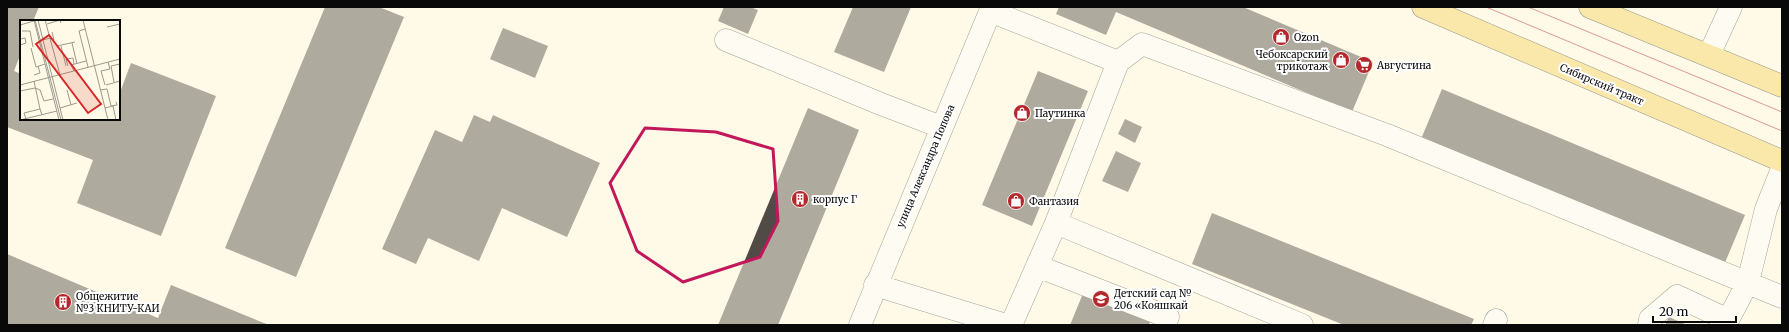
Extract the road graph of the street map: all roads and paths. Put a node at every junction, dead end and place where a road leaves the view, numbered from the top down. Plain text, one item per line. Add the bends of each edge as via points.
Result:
1 (1422, 7) edge
2 (1590, 7) edge
3 (1731, 7) edge
4 (991, 9) edge
5 (726, 40) dead end
6 (1709, 55) junction
7 (1118, 62) junction
8 (1782, 86) edge
9 (941, 127) junction
10 (1782, 161) edge
11 (1782, 169) edge
12 (1056, 223) junction
13 (1037, 266) junction
14 (1748, 282) junction
15 (875, 285) junction
16 (1782, 297) edge
17 (860, 325) edge
18 (1006, 325) edge
19 (1010, 325) edge
20 (1164, 325) edge
21 (1302, 325) edge
22 (1649, 325) edge

1 - 10 main road, Сибирский тракт
2 - 6 main road
3 - 6 street
4 - 7 street
4 - 9 street, улица Александра Попова
5 - 9 street
6 - 8 main road
7 - 12 street
7 - 14 street via 1142,44 1387,135
9 - 15 street, улица Александра Попова
11 - 14 street via 1766,210
12 - 13 street
12 - 21 street
13 - 19 street
13 - 20 street via 1168,317
14 - 16 street
14 - 22 street via 1728,320 1677,296 1650,319
15 - 17 street, улица Александра Попова
15 - 18 street

